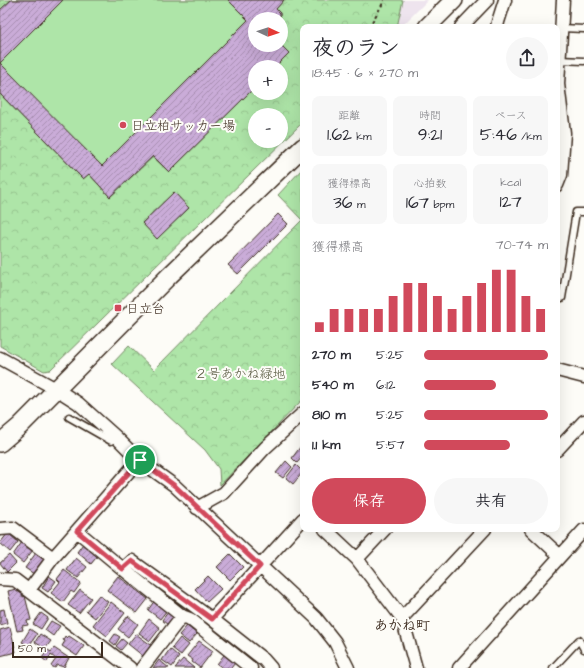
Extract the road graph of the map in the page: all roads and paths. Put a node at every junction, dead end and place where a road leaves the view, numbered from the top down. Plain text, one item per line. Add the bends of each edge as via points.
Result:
1 (384, 0) edge
2 (454, 0) edge
3 (487, 0) edge
4 (505, 0) edge
5 (563, 0) edge
6 (371, 24) edge
7 (430, 24) edge
8 (464, 24) edge
9 (498, 24) edge
10 (561, 28) junction
11 (584, 29) edge
12 (560, 44) edge
13 (560, 60) edge
14 (584, 61) edge
15 (560, 100) edge
16 (300, 150) edge
17 (560, 178) edge
18 (584, 212) edge
19 (560, 298) edge
20 (0, 358) edge
21 (560, 371) edge
22 (584, 377) edge
23 (56, 389) junction
24 (300, 416) edge
25 (69, 417) dead end
26 (584, 421) edge
27 (116, 437) junction
28 (0, 443) edge
29 (560, 447) edge
30 (140, 460) junction
31 (197, 508) junction
32 (300, 522) edge
33 (0, 529) edge
34 (584, 530) edge
35 (77, 531) junction
36 (328, 532) edge
37 (382, 532) edge
38 (482, 532) edge
39 (534, 532) edge
40 (560, 556) junction
41 (53, 558) junction
42 (357, 559) junction
43 (260, 566) junction
44 (123, 569) junction
45 (0, 580) edge
46 (29, 590) junction
47 (182, 616) junction
48 (402, 618) junction
49 (212, 619) junction
50 (584, 649) edge
51 (130, 668) edge
52 (142, 668) edge
53 (251, 668) edge
54 (271, 668) edge
55 (348, 668) edge
56 (416, 668) edge
57 (459, 668) edge
58 (553, 668) edge

1 - 6 path
2 - 7 street
3 - 8 street
4 - 9 street
5 - 10 street
10 - 11 lane
10 - 12 street
13 - 14 lane
15 - 17 street via 564,133
16 - 23 street
18 - 19 lane via 576,212 562,298
20 - 23 street
21 - 22 street
23 - 27 street via 78,403
23 - 28 street
24 - 31 street via 265,448 224,493
25 - 27 lane via 111,441
26 - 29 street
27 - 30 street
30 - 31 street via 175,486
30 - 35 street
31 - 43 street
32 - 43 street
33 - 41 street via 13,528
34 - 40 street
35 - 41 street
35 - 44 street
36 - 42 street
37 - 42 street
38 - 48 street
39 - 40 street
40 - 57 street
41 - 46 street
42 - 48 street
43 - 49 street
43 - 55 street via 316,618 335,642
44 - 47 street
44 - 49 street via 132,561
45 - 46 street via 15,580
46 - 51 street
47 - 52 street
47 - 53 street via 190,619
48 - 56 street
49 - 54 street
50 - 58 lane via 579,640

